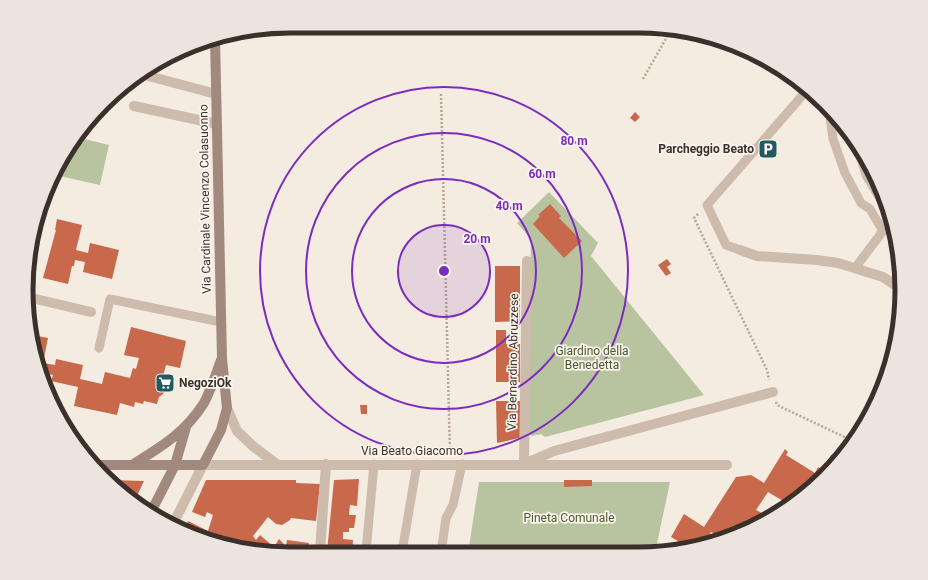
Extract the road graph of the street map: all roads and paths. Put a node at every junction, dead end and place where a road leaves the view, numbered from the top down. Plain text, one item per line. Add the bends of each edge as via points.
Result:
1 (668, 35) edge
2 (215, 44) edge
3 (148, 76) edge
4 (643, 79) dead end
5 (216, 94) junction
6 (441, 94) dead end
7 (804, 94) edge
8 (134, 106) dead end
9 (831, 121) edge
10 (217, 124) junction
11 (865, 170) edge
12 (871, 182) edge
13 (707, 205) junction
14 (740, 250) joint
15 (527, 261) dead end
16 (855, 268) junction
17 (895, 285) edge
18 (34, 299) edge
19 (91, 312) dead end
20 (221, 322) junction
21 (99, 348) dead end
22 (222, 359) junction
23 (773, 392) junction
24 (227, 408) junction
25 (186, 427) junction
26 (848, 439) edge
27 (326, 464) junction
28 (374, 464) junction
29 (417, 464) junction
30 (450, 464) junction
31 (462, 464) junction
32 (524, 464) junction
33 (132, 465) junction
34 (175, 465) junction
35 (203, 465) junction
36 (278, 465) junction
37 (727, 465) dead end
38 (103, 466) edge
39 (153, 508) edge
40 (174, 519) edge
41 (320, 547) edge
42 (366, 547) edge
43 (403, 547) edge
44 (442, 547) edge

1 - 4 path
2 - 5 street, Via Cardinale Vincenzo Colasuonno
3 - 5 street
5 - 10 street, Via Cardinale Vincenzo Colasuonno
6 - 30 path
7 - 13 lane
8 - 10 street
9 - 16 lane via 834,140 845,173 861,203 870,209 883,231
10 - 20 street, Via Cardinale Vincenzo Colasuonno
11 - 12 street
13 - 14 lane via 726,245
13 - 23 path via 694,218 767,370
14 - 16 street via 757,256 816,260
15 - 32 street, Via Bernardino Abruzzese
16 - 17 street via 883,277
18 - 19 street
20 - 21 lane via 110,299
20 - 22 street, Via Cardinale Vincenzo Colasuonno
22 - 24 street, Via Cardinale Vincenzo Colasuonno
22 - 25 street, Via Cardinale Vincenzo Colasuonno via 204,402
23 - 26 path via 777,405
23 - 32 street via 554,451
24 - 35 street, Via Cardinale Vincenzo Colasuonno via 220,430
24 - 36 street, Via Cardinale Vincenzo Colasuonno via 237,431
25 - 33 street, Via Cardinale Vincenzo Colasuonno via 165,445
25 - 34 street, Via Cardinale Vincenzo Colasuonno
27 - 28 street, Via Beato Giacomo
27 - 36 street, Via Beato Giacomo
27 - 41 street
28 - 29 street, Via Beato Giacomo
28 - 42 lane
29 - 30 street, Via Beato Giacomo
29 - 43 lane
30 - 31 street, Via Beato Giacomo
31 - 32 street, Via Beato Giacomo
31 - 44 lane via 453,505 446,518
32 - 37 street, Via Beato Giacomo
33 - 34 street, Via Beato Giacomo
33 - 38 street, Via Beato Giacomo
34 - 35 street, Via Beato Giacomo
34 - 39 street, Via Cardinale Vincenzo Colasuonno
35 - 36 street, Via Beato Giacomo
35 - 40 street

